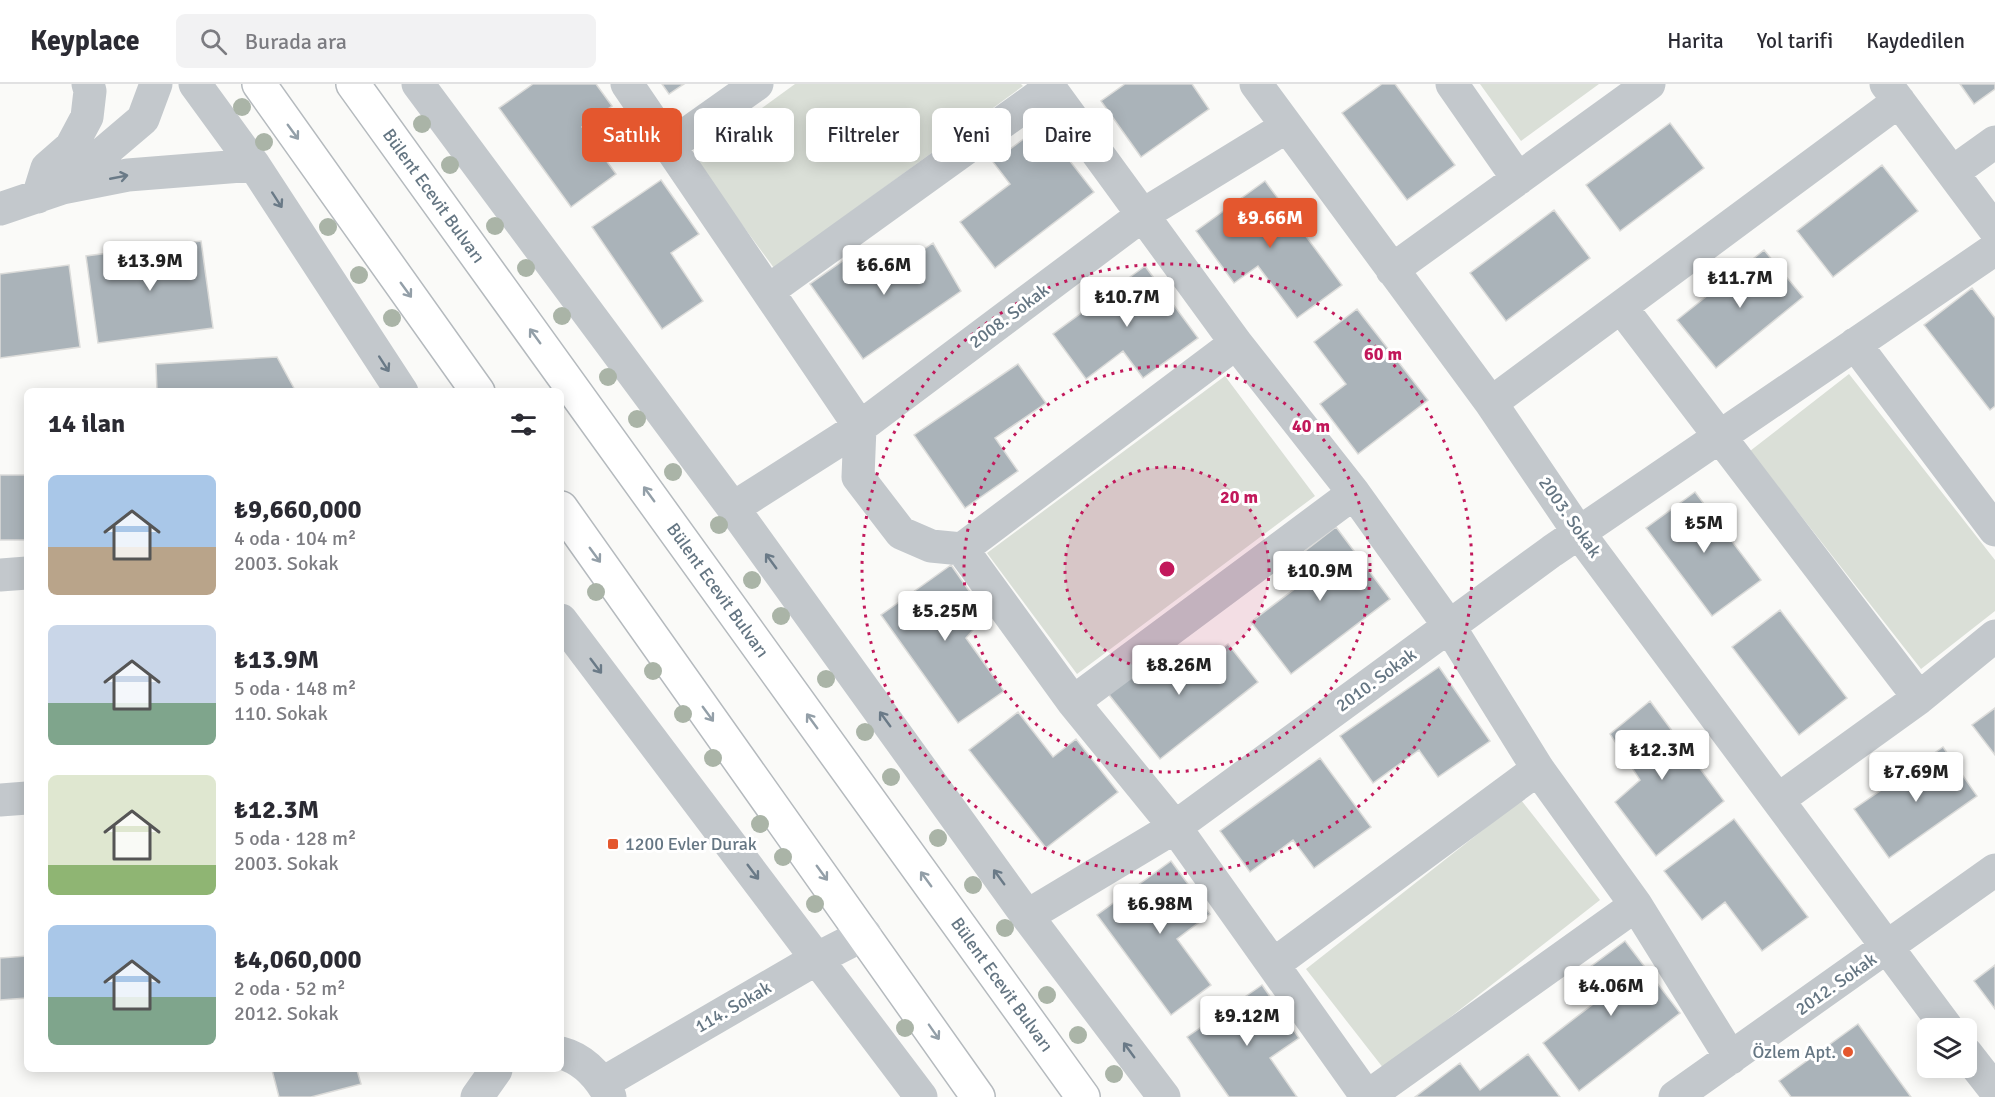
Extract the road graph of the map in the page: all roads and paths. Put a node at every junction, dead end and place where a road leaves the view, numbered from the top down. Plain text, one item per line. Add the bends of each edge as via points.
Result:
1 (88, 84) edge
2 (156, 84) edge
3 (195, 84) edge
4 (259, 84) edge
5 (353, 84) edge
6 (627, 84) edge
7 (758, 84) edge
8 (1256, 84) edge
9 (1452, 84) edge
10 (1649, 84) edge
11 (1048, 86) edge
12 (433, 89) edge
13 (1892, 92) edge
14 (644, 108) edge
15 (1286, 127) junction
16 (682, 138) edge
17 (1995, 142) edge
18 (682, 162) edge
19 (254, 165) junction
20 (1953, 172) junction
21 (1518, 179) junction
22 (50, 193) junction
23 (0, 209) edge
24 (1144, 214) junction
25 (1995, 230) edge
26 (1995, 249) edge
27 (1392, 270) junction
28 (768, 291) junction
29 (1621, 307) junction
30 (1236, 343) junction
31 (1855, 344) junction
32 (399, 388) edge
33 (475, 388) edge
34 (1491, 403) junction
35 (860, 427) junction
36 (1719, 435) junction
37 (1354, 493) junction
38 (733, 508) junction
39 (564, 512) edge
40 (1995, 530) edge
41 (1579, 533) junction
42 (962, 549) junction
43 (24, 573) edge
44 (0, 575) edge
45 (564, 624) edge
46 (1449, 626) junction
47 (1995, 636) edge
48 (1918, 698) junction
49 (1073, 702) junction
50 (1538, 769) junction
51 (24, 798) edge
52 (1779, 798) junction
53 (0, 800) edge
54 (1175, 827) junction
55 (1995, 870) edge
56 (1636, 905) junction
57 (1027, 916) junction
58 (865, 934) junction
59 (1886, 949) junction
60 (818, 958) junction
61 (1274, 964) junction
62 (1939, 1018) edge
63 (564, 1054) edge
64 (1731, 1058) junction
65 (1977, 1067) edge
66 (495, 1072) edge
67 (606, 1090) edge
68 (1995, 1090) edge
69 (477, 1097) edge
70 (921, 1097) edge
71 (978, 1097) edge
72 (1083, 1097) edge
73 (1164, 1097) edge
74 (1367, 1097) edge
75 (1675, 1097) edge

1 - 22 street via 87,117 71,147 47,168
2 - 22 street via 143,119
3 - 19 street
4 -> 33 main road
72 -> 5 main road, Bülent Ecevit Bulvarı
6 - 14 street
7 - 16 street
8 - 15 street, 2003. Sokak
9 - 21 street
10 - 21 street
11 - 24 street
11 - 28 street
12 - 38 street
13 - 20 street
13 - 29 street
15 - 24 street, 2008. Sokak
15 - 27 street, 2003. Sokak
17 - 20 street
18 - 28 street
22 -> 19 street via 128,175
19 -> 32 street
20 - 25 street
21 - 27 street
22 - 23 street
24 - 30 street
24 - 35 street, 2008. Sokak
26 - 31 street, 2010. Sokak
27 - 34 street, 2003. Sokak
28 - 35 street
29 - 34 street
29 - 36 street
30 - 37 street
30 - 42 street
31 - 36 street, 2010. Sokak
31 - 40 street
34 - 41 street, 2003. Sokak
35 - 38 street, 2008. Sokak
35 - 42 street via 858,477 901,533 931,546
36 - 41 street, 2010. Sokak
36 - 48 street
37 - 46 street
37 - 49 street
57 -> 38 street
39 -> 58 main road
41 - 46 street, 2010. Sokak
41 - 52 street, 2003. Sokak
42 - 49 street
43 - 44 street
45 -> 60 street
46 - 50 street
46 - 54 street, 2010. Sokak
47 - 48 street
48 - 52 street
49 - 54 street
50 - 56 street
50 - 61 street
51 - 53 street
52 - 59 street, 2003. Sokak
54 - 57 street, 2010. Sokak
54 - 61 street
55 - 59 street, 2012. Sokak
56 - 64 street
56 - 74 street
73 -> 57 street
58 - 60 street, 114. Sokak
58 -> 71 main road
59 - 62 street, 2003. Sokak
59 - 64 street, 2012. Sokak
60 - 67 street, 114. Sokak
60 - 70 street
61 - 74 street
63 - 67 street via 580,1060
64 - 75 street, 2012. Sokak
65 - 68 street
66 - 69 street

